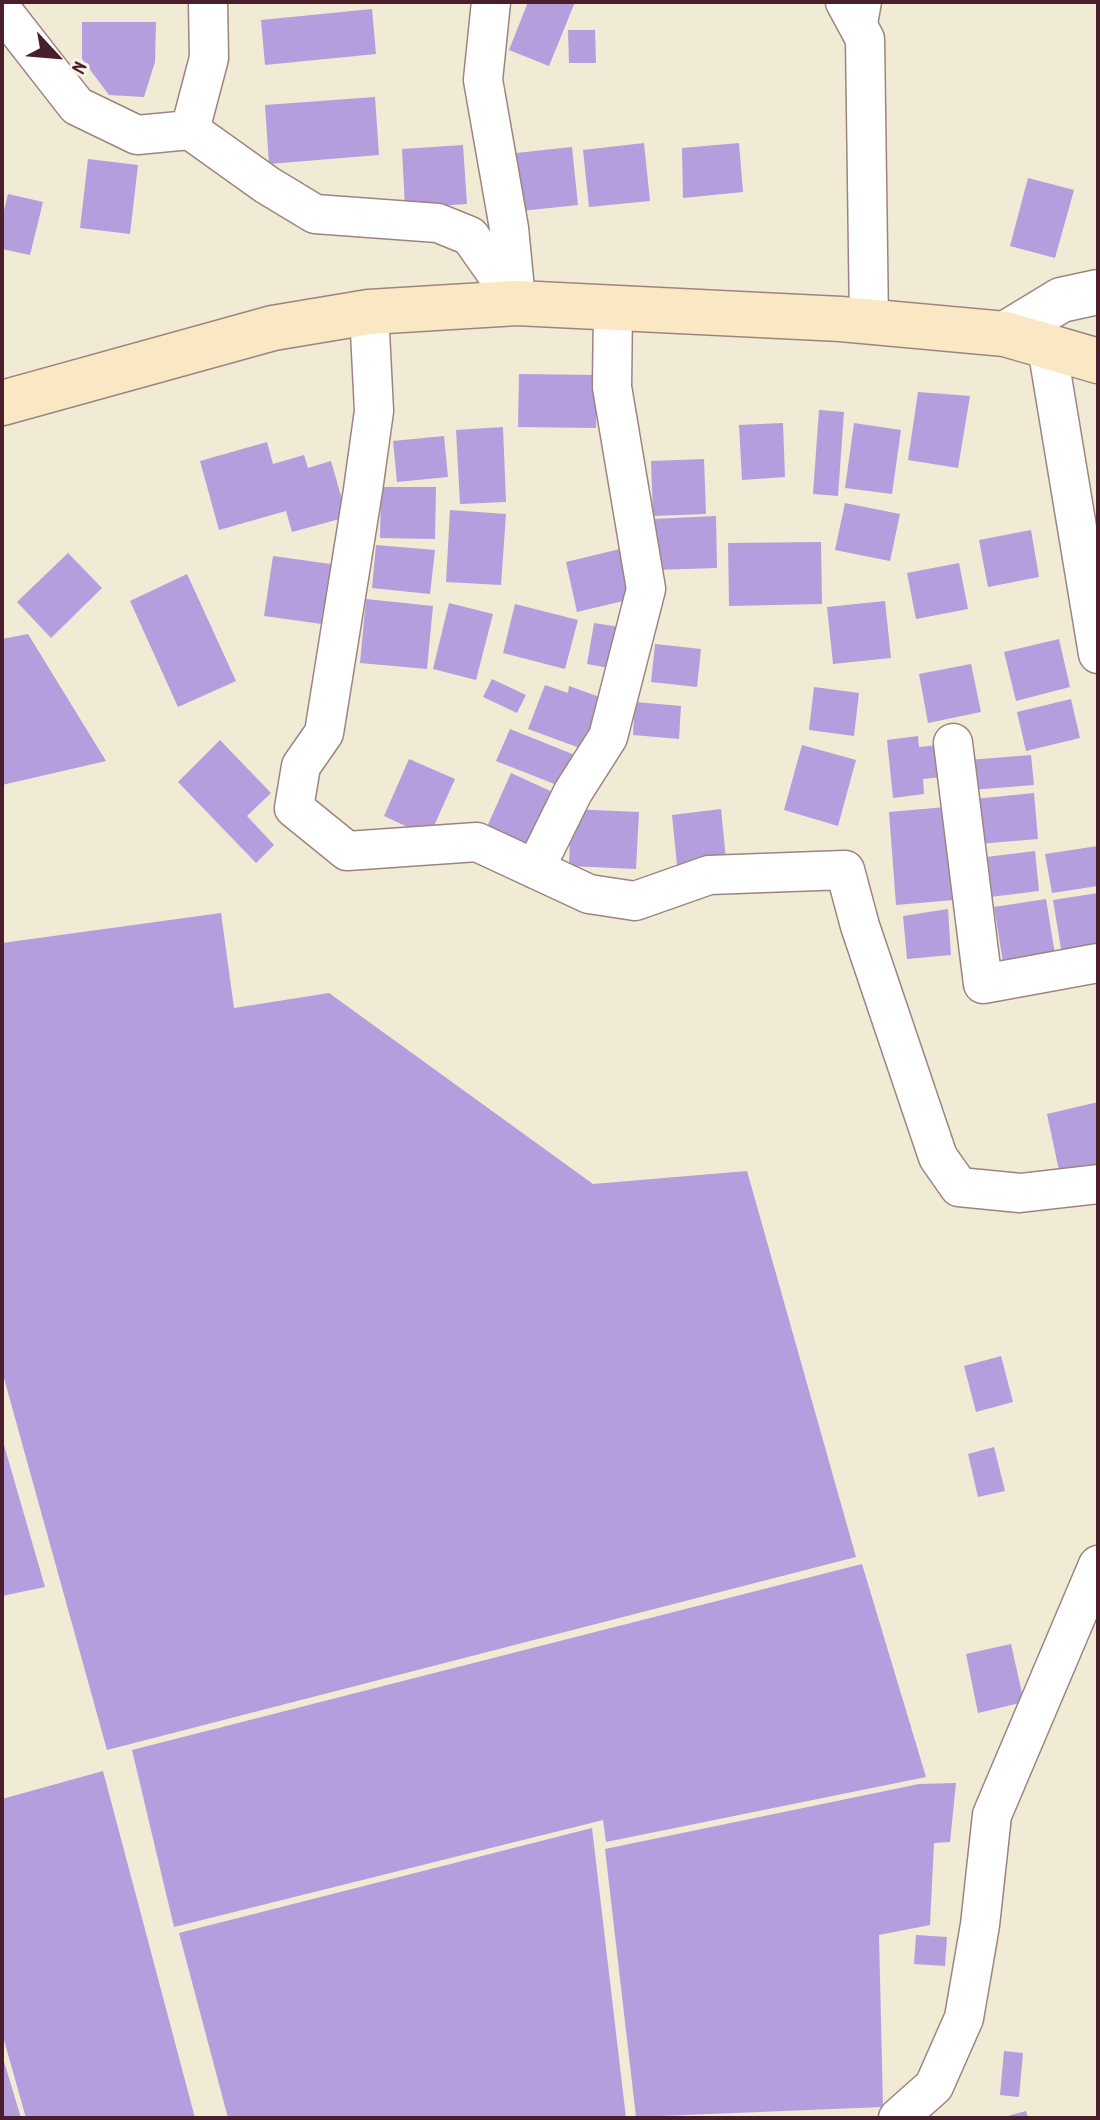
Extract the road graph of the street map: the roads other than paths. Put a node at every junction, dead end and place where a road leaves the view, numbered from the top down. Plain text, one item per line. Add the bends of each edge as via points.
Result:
1 (208, 2) edge
2 (491, 2) edge
3 (845, 2) edge
4 (871, 2) edge
5 (2, 10) edge
6 (865, 39) junction
7 (190, 130) junction
8 (1098, 292) edge
9 (517, 303) junction
10 (613, 308) junction
11 (369, 312) junction
12 (869, 322) junction
13 (1005, 334) junction
14 (1047, 347) junction
15 (1098, 361) edge
16 (2, 403) edge
17 (1098, 654) edge
18 (953, 743) dead end
19 (535, 869) junction
20 (1098, 963) edge
21 (1098, 1184) edge
22 (1098, 1565) edge
23 (898, 2118) edge

1 - 7 street via 209,58
2 - 9 street via 483,80
3 - 6 street
4 - 6 lane
5 - 7 street via 77,106 137,135
6 - 12 street
7 - 9 street via 315,214 438,223 470,236
8 - 13 street via 1061,300
9 - 10 main road
9 - 11 main road
10 - 12 main road
10 - 19 street via 612,387 646,589 608,737 573,792
11 - 16 main road via 273,328
11 - 19 street via 374,411 361,505 324,733 301,766 294,808 347,851 477,842
12 - 13 main road
13 - 14 main road
14 - 15 main road
14 - 17 street
18 - 20 street via 983,984
19 - 21 street via 589,894 635,901 709,875 845,870 938,1157 959,1187 1020,1193
22 - 23 street via 992,1815 964,2018 934,2086

